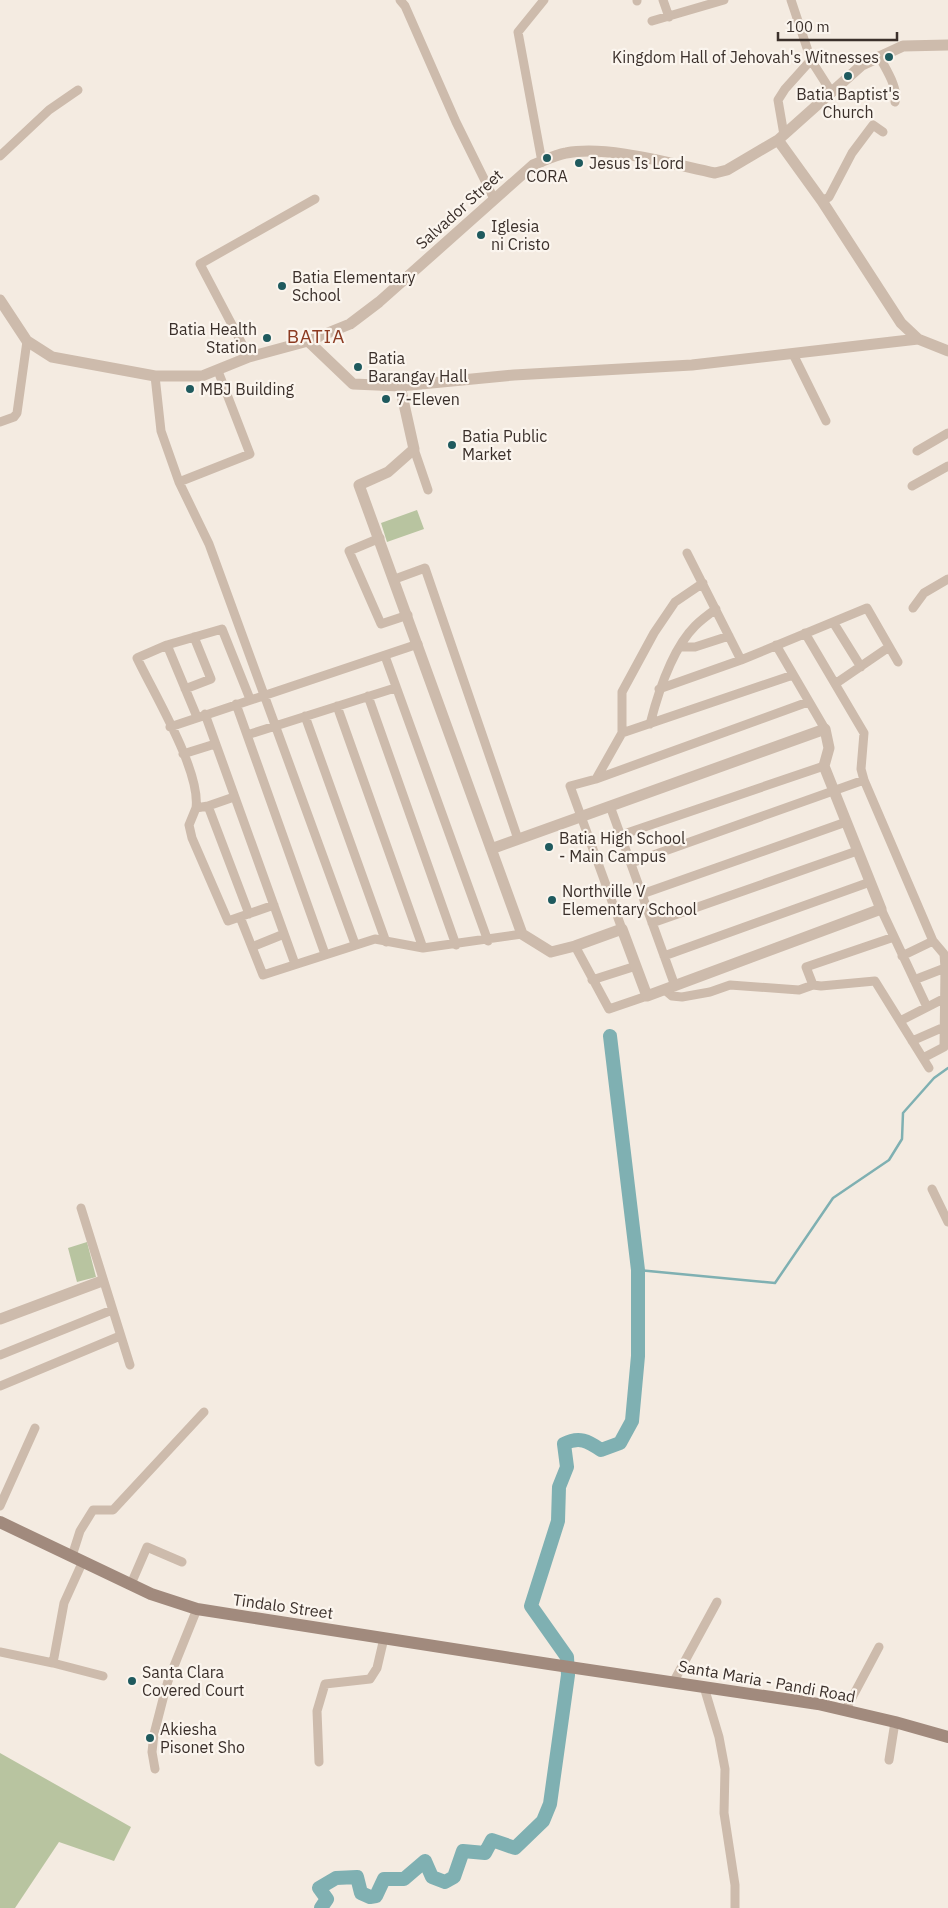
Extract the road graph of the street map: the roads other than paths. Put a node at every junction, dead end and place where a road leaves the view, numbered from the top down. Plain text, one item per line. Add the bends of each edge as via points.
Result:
1 (400, 0) edge
2 (544, 0) edge
3 (663, 0) edge
4 (688, 0) edge
5 (790, 0) edge
6 (718, 1) edge
7 (692, 10) junction
8 (669, 17) junction
9 (652, 21) dead end
10 (947, 47) edge
11 (878, 56) junction
12 (810, 60) junction
13 (78, 90) dead end
14 (832, 93) junction
15 (895, 102) dead end
16 (884, 132) dead end
17 (781, 137) junction
18 (0, 156) edge
19 (542, 162) junction
20 (315, 199) dead end
21 (494, 199) junction
22 (822, 201) junction
23 (0, 300) edge
24 (918, 339) junction
25 (27, 341) junction
26 (308, 341) junction
27 (948, 352) edge
28 (793, 354) junction
29 (249, 357) junction
30 (218, 371) junction
31 (155, 376) junction
32 (400, 386) junction
33 (826, 421) dead end
34 (0, 422) edge
35 (948, 433) edge
36 (414, 449) junction
37 (917, 451) dead end
38 (948, 466) edge
39 (179, 482) junction
40 (912, 486) dead end
41 (428, 490) dead end
42 (380, 538) junction
43 (687, 553) dead end
44 (395, 579) junction
45 (948, 579) edge
46 (704, 583) junction
47 (913, 608) dead end
48 (716, 609) junction
49 (408, 615) junction
50 (833, 622) junction
51 (805, 633) junction
52 (729, 636) junction
53 (194, 637) junction
54 (418, 644) junction
55 (167, 645) junction
56 (776, 645) junction
57 (681, 647) junction
58 (890, 647) junction
59 (385, 656) junction
60 (741, 660) junction
61 (898, 662) dead end
62 (861, 667) junction
63 (793, 676) junction
64 (835, 684) junction
65 (396, 688) junction
66 (185, 689) junction
67 (659, 689) junction
68 (266, 694) junction
69 (368, 696) junction
70 (250, 699) junction
71 (808, 702) junction
72 (236, 704) junction
73 (337, 706) junction
74 (201, 716) junction
75 (305, 716) junction
76 (650, 724) junction
77 (277, 725) junction
78 (170, 727) junction
79 (824, 729) junction
80 (622, 733) junction
81 (247, 734) junction
82 (215, 744) junction
83 (183, 754) junction
84 (824, 766) junction
85 (596, 779) junction
86 (864, 780) junction
87 (834, 791) junction
88 (234, 796) junction
89 (208, 806) junction
90 (610, 806) junction
91 (196, 808) junction
92 (582, 816) junction
93 (846, 822) junction
94 (621, 836) junction
95 (518, 839) junction
96 (491, 849) junction
97 (857, 851) junction
98 (631, 863) junction
99 (870, 882) junction
100 (642, 894) junction
101 (274, 905) junction
102 (881, 909) junction
103 (244, 915) junction
104 (652, 923) junction
105 (622, 929) junction
106 (284, 934) junction
107 (522, 934) junction
108 (894, 937) junction
109 (488, 941) junction
110 (933, 941) junction
111 (386, 942) junction
112 (355, 944) junction
113 (456, 945) junction
114 (252, 946) junction
115 (575, 946) junction
116 (423, 948) junction
117 (325, 954) junction
118 (664, 956) junction
119 (902, 956) junction
120 (295, 964) junction
121 (636, 966) junction
122 (722, 968) junction
123 (945, 968) junction
124 (592, 980) junction
125 (914, 980) junction
126 (730, 985) junction
127 (813, 985) junction
128 (670, 988) junction
129 (648, 996) junction
130 (945, 998) junction
131 (926, 1008) junction
132 (900, 1021) junction
133 (944, 1028) junction
134 (912, 1041) junction
135 (923, 1058) junction
136 (929, 1068) dead end
137 (932, 1189) dead end
138 (81, 1208) dead end
139 (948, 1222) edge
140 (102, 1281) junction
141 (112, 1310) junction
142 (0, 1318) edge
143 (120, 1336) junction
144 (0, 1355) edge
145 (130, 1365) dead end
146 (0, 1386) edge
147 (204, 1412) dead end
148 (35, 1428) dead end
149 (0, 1506) edge
150 (0, 1522) edge
151 (78, 1559) junction
152 (182, 1562) dead end
153 (131, 1584) junction
154 (718, 1602) dead end
155 (197, 1609) junction
156 (384, 1638) junction
157 (879, 1647) dead end
158 (0, 1652) edge
159 (53, 1663) junction
160 (577, 1669) joint
161 (103, 1676) dead end
162 (674, 1681) junction
163 (704, 1687) junction
164 (846, 1709) junction
165 (895, 1722) junction
166 (948, 1737) edge
167 (889, 1760) dead end
168 (319, 1762) dead end
169 (155, 1768) dead end
170 (735, 1908) edge

1 - 21 street
2 - 19 street via 518,32
3 - 8 street
4 - 7 street
5 - 12 street
6 - 7 street
7 - 8 street
8 - 9 street
10 - 11 street, Salvador Street via 903,46
11 - 14 street, Salvador Street via 862,65
11 - 15 street via 891,78 897,98
12 - 14 street
12 - 17 street via 784,88 778,100
13 - 18 street via 49,110
14 - 17 street, Salvador Street
16 - 22 street via 873,125 852,153 829,197
17 - 19 street, Salvador Street via 727,170 715,173 606,152 565,153
17 - 22 street
19 - 21 street, Salvador Street via 533,165
20 - 29 street via 200,264
21 - 26 street, Salvador Street via 365,313 350,324
22 - 24 street via 901,323
23 - 25 street, Salvador Street
24 - 27 street
24 - 28 street
25 - 31 street, Salvador Street via 52,357
25 - 34 street via 16,413 14,417
26 - 29 street, Salvador Street
26 - 32 street via 353,384
28 - 32 street via 692,365 514,375
28 - 33 street
29 - 30 street, Salvador Street
30 - 31 street, Salvador Street via 202,376
30 - 39 street via 250,454
31 - 39 street via 161,431
32 - 36 street
35 - 37 street
36 - 41 street
36 - 42 street via 388,472 360,485
38 - 40 street
39 - 68 street via 210,544
42 - 44 street
42 - 49 street via 350,551 381,624
43 - 46 street
44 - 49 street
44 - 95 street via 425,568
45 - 47 street via 919,597
46 - 48 street
46 - 80 street via 675,602 622,692
48 - 52 street
48 - 57 street via 694,627
49 - 54 street
50 - 51 street
50 - 58 street via 867,608
50 - 62 street
51 - 56 street
51 - 64 street
52 - 57 street
52 - 60 street
53 - 55 street
53 - 66 street via 211,678
53 - 70 street via 222,629
54 - 59 street
54 - 96 street
55 - 66 street
55 - 78 street via 137,658
56 - 60 street
56 - 63 street
57 - 67 street
58 - 61 street
58 - 62 street
59 - 65 street
59 - 68 street
60 - 67 street
62 - 64 street
63 - 71 street
63 - 76 street
64 - 86 street via 864,733 861,769
65 - 69 street
65 - 109 street
66 - 74 street
67 - 76 street
68 - 70 street
68 - 77 street
69 - 73 street
69 - 113 street
70 - 72 street
71 - 79 street
71 - 85 street
72 - 74 street
72 - 81 street
73 - 75 street
73 - 116 street
74 - 78 street
74 - 82 street
75 - 77 street
75 - 111 street
76 - 80 street
77 - 81 street
77 - 112 street
78 - 83 street
79 - 84 street via 829,748
79 - 90 street
80 - 85 street
81 - 117 street
82 - 83 street
82 - 88 street
83 - 91 street via 198,796
84 - 87 street
84 - 94 street
85 - 92 street via 570,786
86 - 87 street
86 - 110 street
87 - 93 street
87 - 98 street
88 - 89 street
88 - 101 street
89 - 91 street
89 - 103 street
90 - 92 street
90 - 94 street
91 - 103 street via 189,825 192,838 228,921
92 - 95 street
92 - 105 street
93 - 97 street
93 - 100 street
94 - 98 street
95 - 96 street
96 - 107 street
97 - 99 street
97 - 104 street
98 - 100 street
99 - 102 street
99 - 118 street
100 - 104 street
101 - 103 street
101 - 106 street
102 - 108 street
102 - 122 street
103 - 114 street
104 - 118 street
105 - 115 street
105 - 121 street
106 - 114 street
106 - 120 street
107 - 109 street
107 - 115 street via 550,952
108 - 119 street
108 - 127 street via 806,967
109 - 113 street
110 - 119 street
110 - 123 street via 944,954
111 - 112 street via 375,939
111 - 116 street
112 - 117 street
113 - 116 street
114 - 120 street via 263,975
115 - 124 street
117 - 120 street
118 - 128 street
119 - 125 street
121 - 124 street
121 - 129 street
122 - 126 street
122 - 128 street
123 - 125 street
123 - 130 street
124 - 129 street via 609,1009
125 - 131 street
126 - 127 street via 799,990
126 - 128 street via 682,997 672,996
127 - 132 street via 875,981
128 - 129 street
130 - 131 street
130 - 133 street
131 - 132 street
132 - 134 street
133 - 134 street
133 - 135 street via 944,1047
134 - 135 street
135 - 136 street
137 - 139 street
138 - 140 street
140 - 141 street
140 - 142 street
141 - 143 street
141 - 144 street
143 - 145 street
143 - 146 street
147 - 151 street via 113,1510 93,1510 80,1531
148 - 149 street
150 - 151 main road, Tindalo Street
151 - 153 main road, Tindalo Street
151 - 159 street via 64,1604
152 - 153 street via 147,1546
153 - 155 main road, Tindalo Street
154 - 162 street
155 - 156 main road, Tindalo Street
155 - 169 street via 163,1699 154,1734 152,1752
156 - 160 main road, Tindalo Street
156 - 168 street via 377,1668 370,1679 325,1684 317,1711
157 - 164 street
158 - 159 street
159 - 161 street
160 - 162 main road, Santa Maria - Pandi Road
162 - 163 main road, Santa Maria - Pandi Road
163 - 164 main road, Santa Maria - Pandi Road
163 - 170 street via 725,1769 724,1813 735,1885
164 - 165 main road, Santa Maria - Pandi Road
165 - 166 main road, Santa Maria - Pandi Road
165 - 167 street

